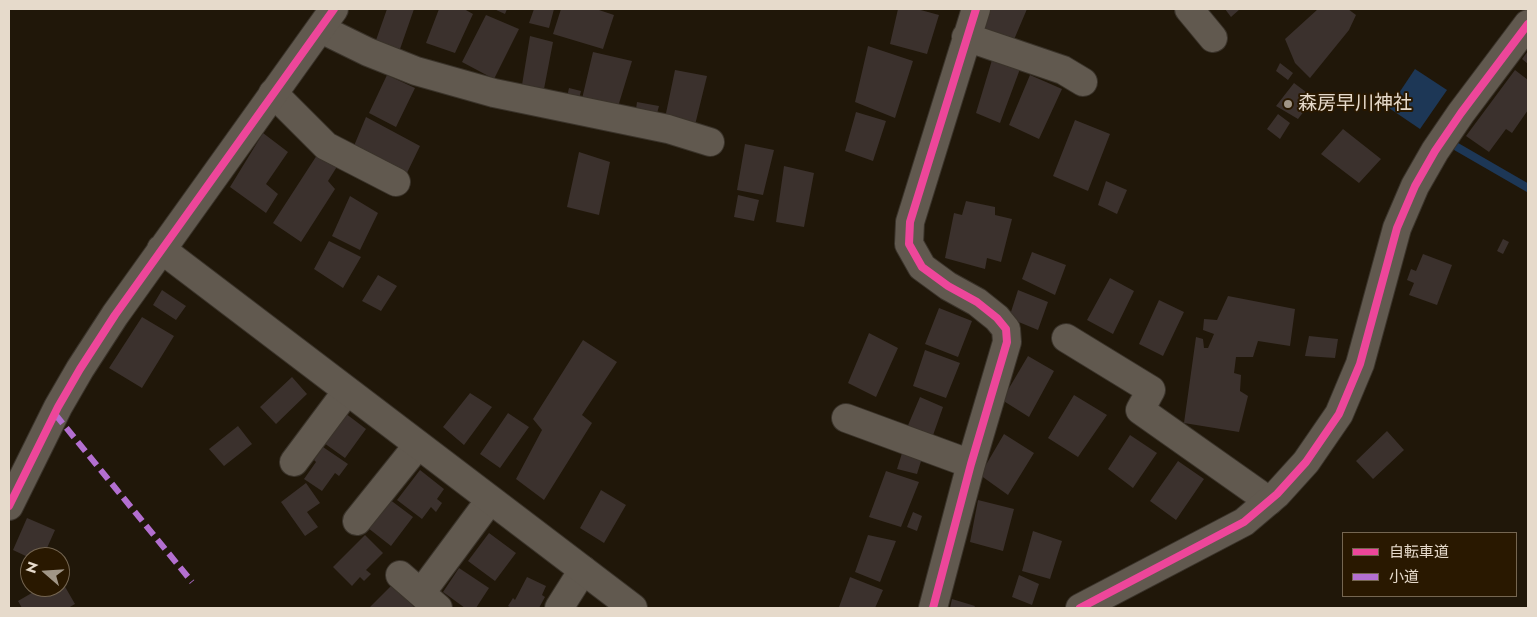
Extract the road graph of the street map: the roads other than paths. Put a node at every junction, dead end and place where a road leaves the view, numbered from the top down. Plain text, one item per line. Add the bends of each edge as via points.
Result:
1 (976, 9) edge
2 (1189, 9) edge
3 (327, 19) edge
4 (1528, 24) edge
5 (966, 37) junction
6 (1214, 38) dead end
7 (1083, 82) dead end
8 (273, 93) junction
9 (710, 142) dead end
10 (396, 182) dead end
11 (161, 249) junction
12 (1066, 338) dead end
13 (347, 391) junction
14 (846, 418) dead end
15 (418, 445) junction
16 (294, 462) dead end
17 (971, 464) junction
18 (490, 500) junction
19 (1269, 502) junction
20 (9, 506) edge
21 (357, 521) dead end
22 (583, 570) junction
23 (400, 576) dead end
24 (430, 601) edge
25 (559, 608) edge
26 (633, 608) edge
27 (933, 608) edge
28 (1080, 608) edge

1 - 5 street
2 - 6 street
3 - 8 street
3 - 9 street via 368,52 416,71 494,93
4 - 19 street via 1461,112 1415,186 1397,228 1360,364 1339,414 1306,462
5 - 7 street via 1064,70
5 - 17 street via 910,222 909,244 922,267 977,302 1006,329 1007,342
8 - 10 street via 326,146
8 - 11 street
11 - 13 street
11 - 20 street via 80,369
12 - 19 street via 1151,390 1140,410
13 - 15 street
13 - 16 street
14 - 17 street
15 - 18 street
15 - 21 street
17 - 27 street
18 - 22 street
18 - 24 street
19 - 28 street via 1244,522
22 - 25 street
22 - 26 street
23 - 24 street

